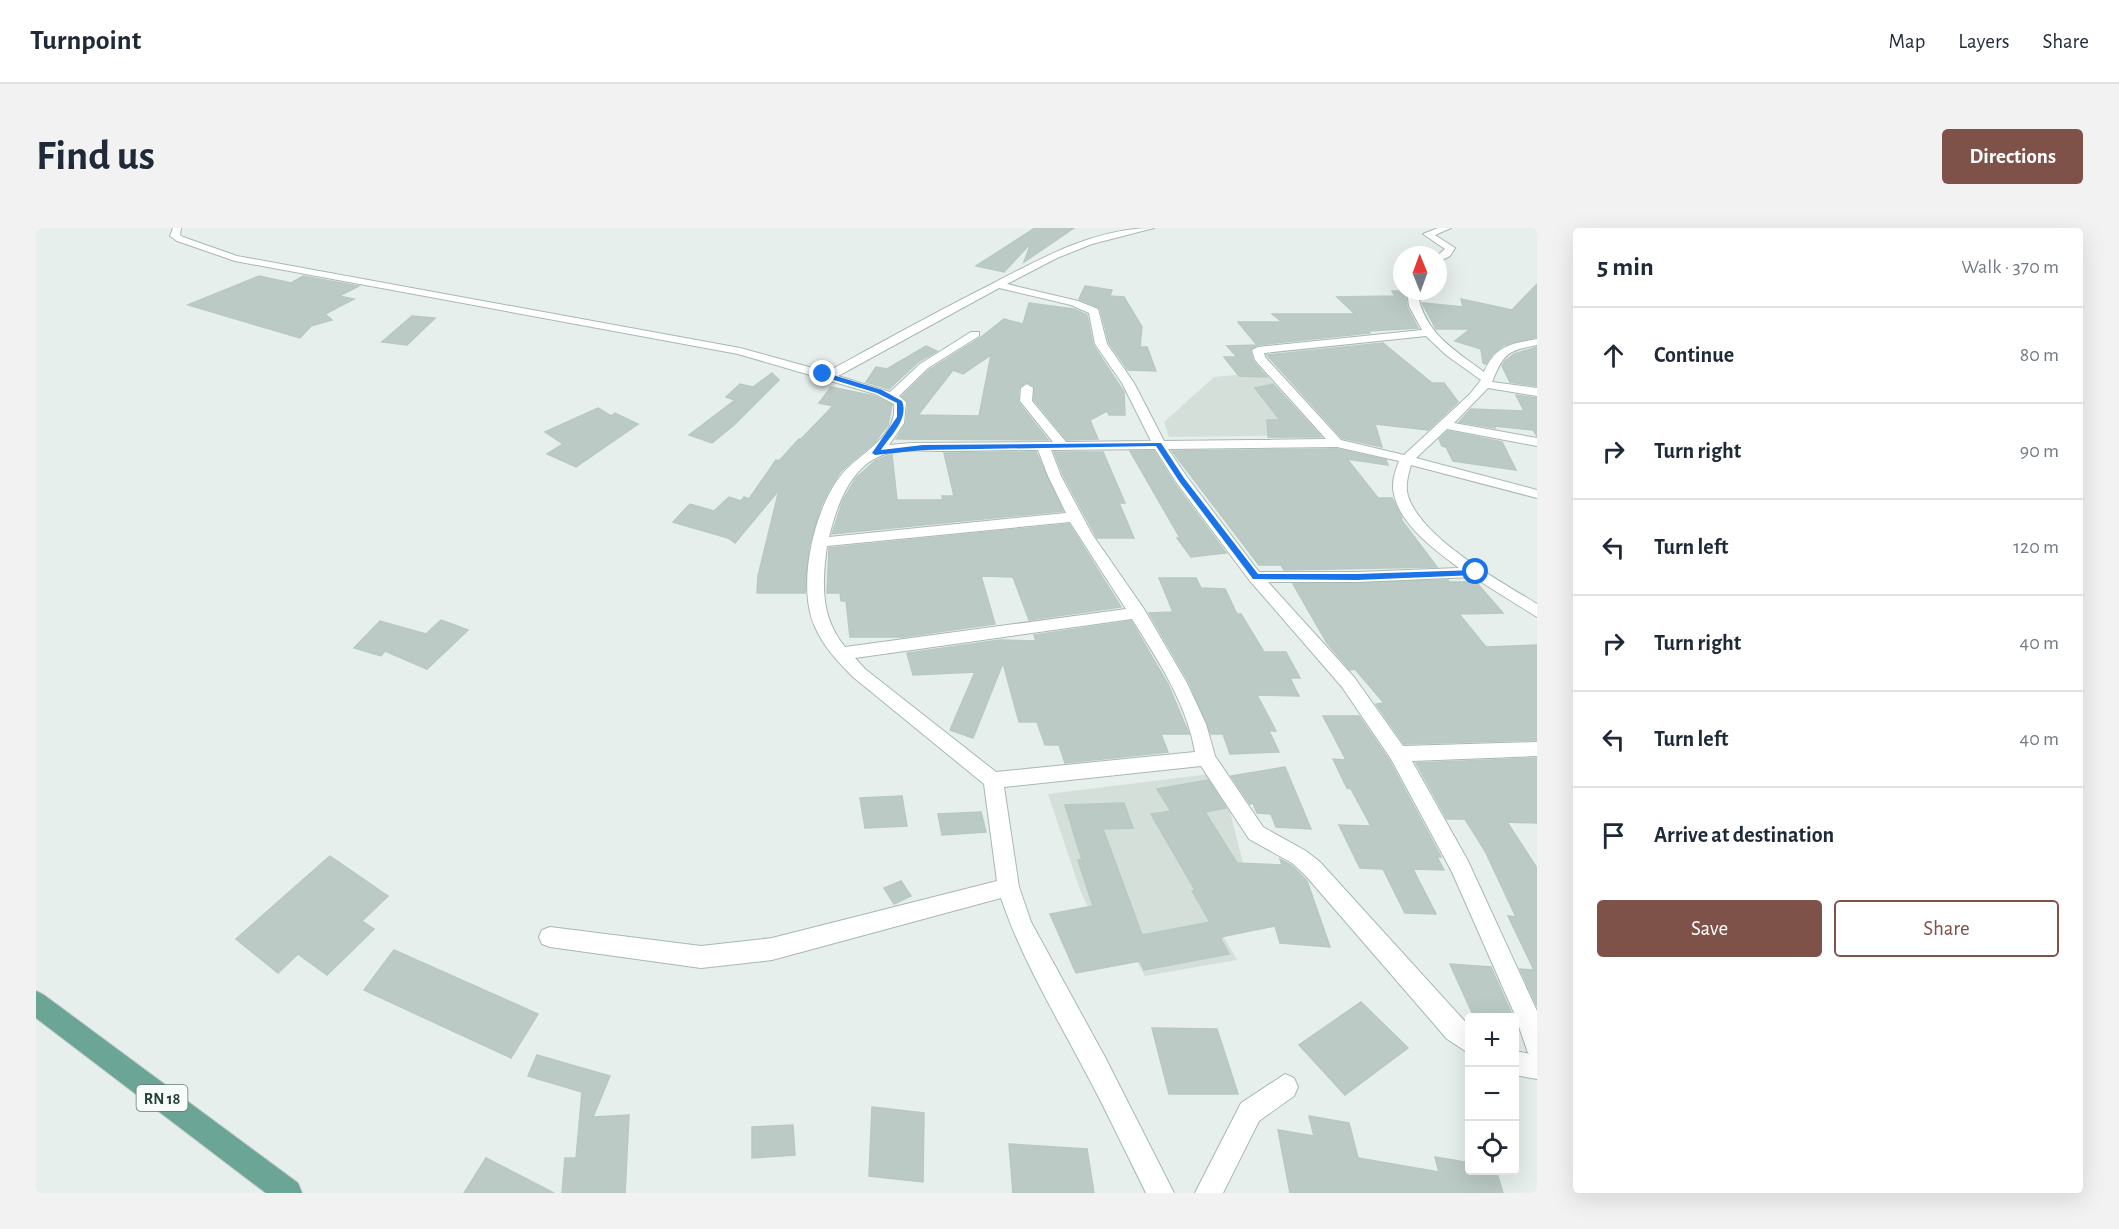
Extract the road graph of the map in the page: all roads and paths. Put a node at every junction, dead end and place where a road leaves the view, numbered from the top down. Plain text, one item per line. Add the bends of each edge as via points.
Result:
1 (177, 228) edge
2 (1150, 228) edge
3 (1447, 228) edge
4 (1446, 246) edge
5 (998, 285) junction
6 (1413, 300) edge
7 (1427, 333) junction
8 (975, 334) dead end
9 (1537, 342) edge
10 (829, 376) junction
11 (1486, 382) junction
12 (1027, 388) dead end
13 (1537, 392) edge
14 (892, 396) junction
15 (1445, 425) junction
16 (1537, 442) edge
17 (1337, 443) junction
18 (1159, 444) junction
19 (1043, 446) junction
20 (1063, 446) junction
21 (875, 453) junction
22 (1406, 460) junction
23 (1537, 494) edge
24 (1074, 517) junction
25 (821, 542) junction
26 (1476, 572) junction
27 (1256, 577) junction
28 (1537, 612) edge
29 (1138, 613) junction
30 (840, 654) junction
31 (1537, 748) edge
32 (1398, 754) junction
33 (1206, 758) junction
34 (993, 780) junction
35 (1008, 887) junction
36 (550, 937) dead end
37 (36, 1003) edge
38 (1465, 1038) edge
39 (1537, 1044) edge
40 (1519, 1064) edge
41 (1537, 1067) edge
42 (1285, 1087) dead end
43 (288, 1193) edge
44 (1160, 1193) edge
45 (1209, 1193) edge

1 - 10 street via 175,236 180,239 235,258 459,302 699,341
2 - 5 street via 1080,245
3 - 4 street via 1428,234
5 - 10 street
5 - 18 street via 1094,311 1101,344 1128,383
6 - 7 street
7 - 11 street
7 - 17 street via 1258,350 1259,357
8 - 14 street via 924,366
9 - 11 street via 1503,352 1496,358
10 - 14 street
11 - 13 street
11 - 15 street
12 - 20 street via 1026,401
14 - 21 street via 900,402 900,417
15 - 16 street
15 - 22 street
17 - 18 street
17 - 22 street
18 - 20 street
18 - 27 street
19 - 20 street
19 - 21 street via 915,448
19 - 24 street via 1052,476
21 - 25 street via 858,463 837,488
22 - 23 street
22 - 26 street via 1401,474 1401,497 1407,510 1428,535
24 - 25 street
24 - 29 street
25 - 30 street via 816,568 817,608 826,634
26 - 27 street
26 - 28 street
27 - 32 street via 1348,682
29 - 30 street
29 - 33 street via 1194,712
30 - 34 street
31 - 32 street
32 - 39 street via 1461,868
33 - 34 street
33 - 38 street via 1256,833 1299,857 1312,869
34 - 35 street
35 - 36 street via 772,949 701,957
35 - 44 street via 1025,935
37 - 43 main road, RN 18
40 - 41 street
42 - 45 street via 1250,1112

